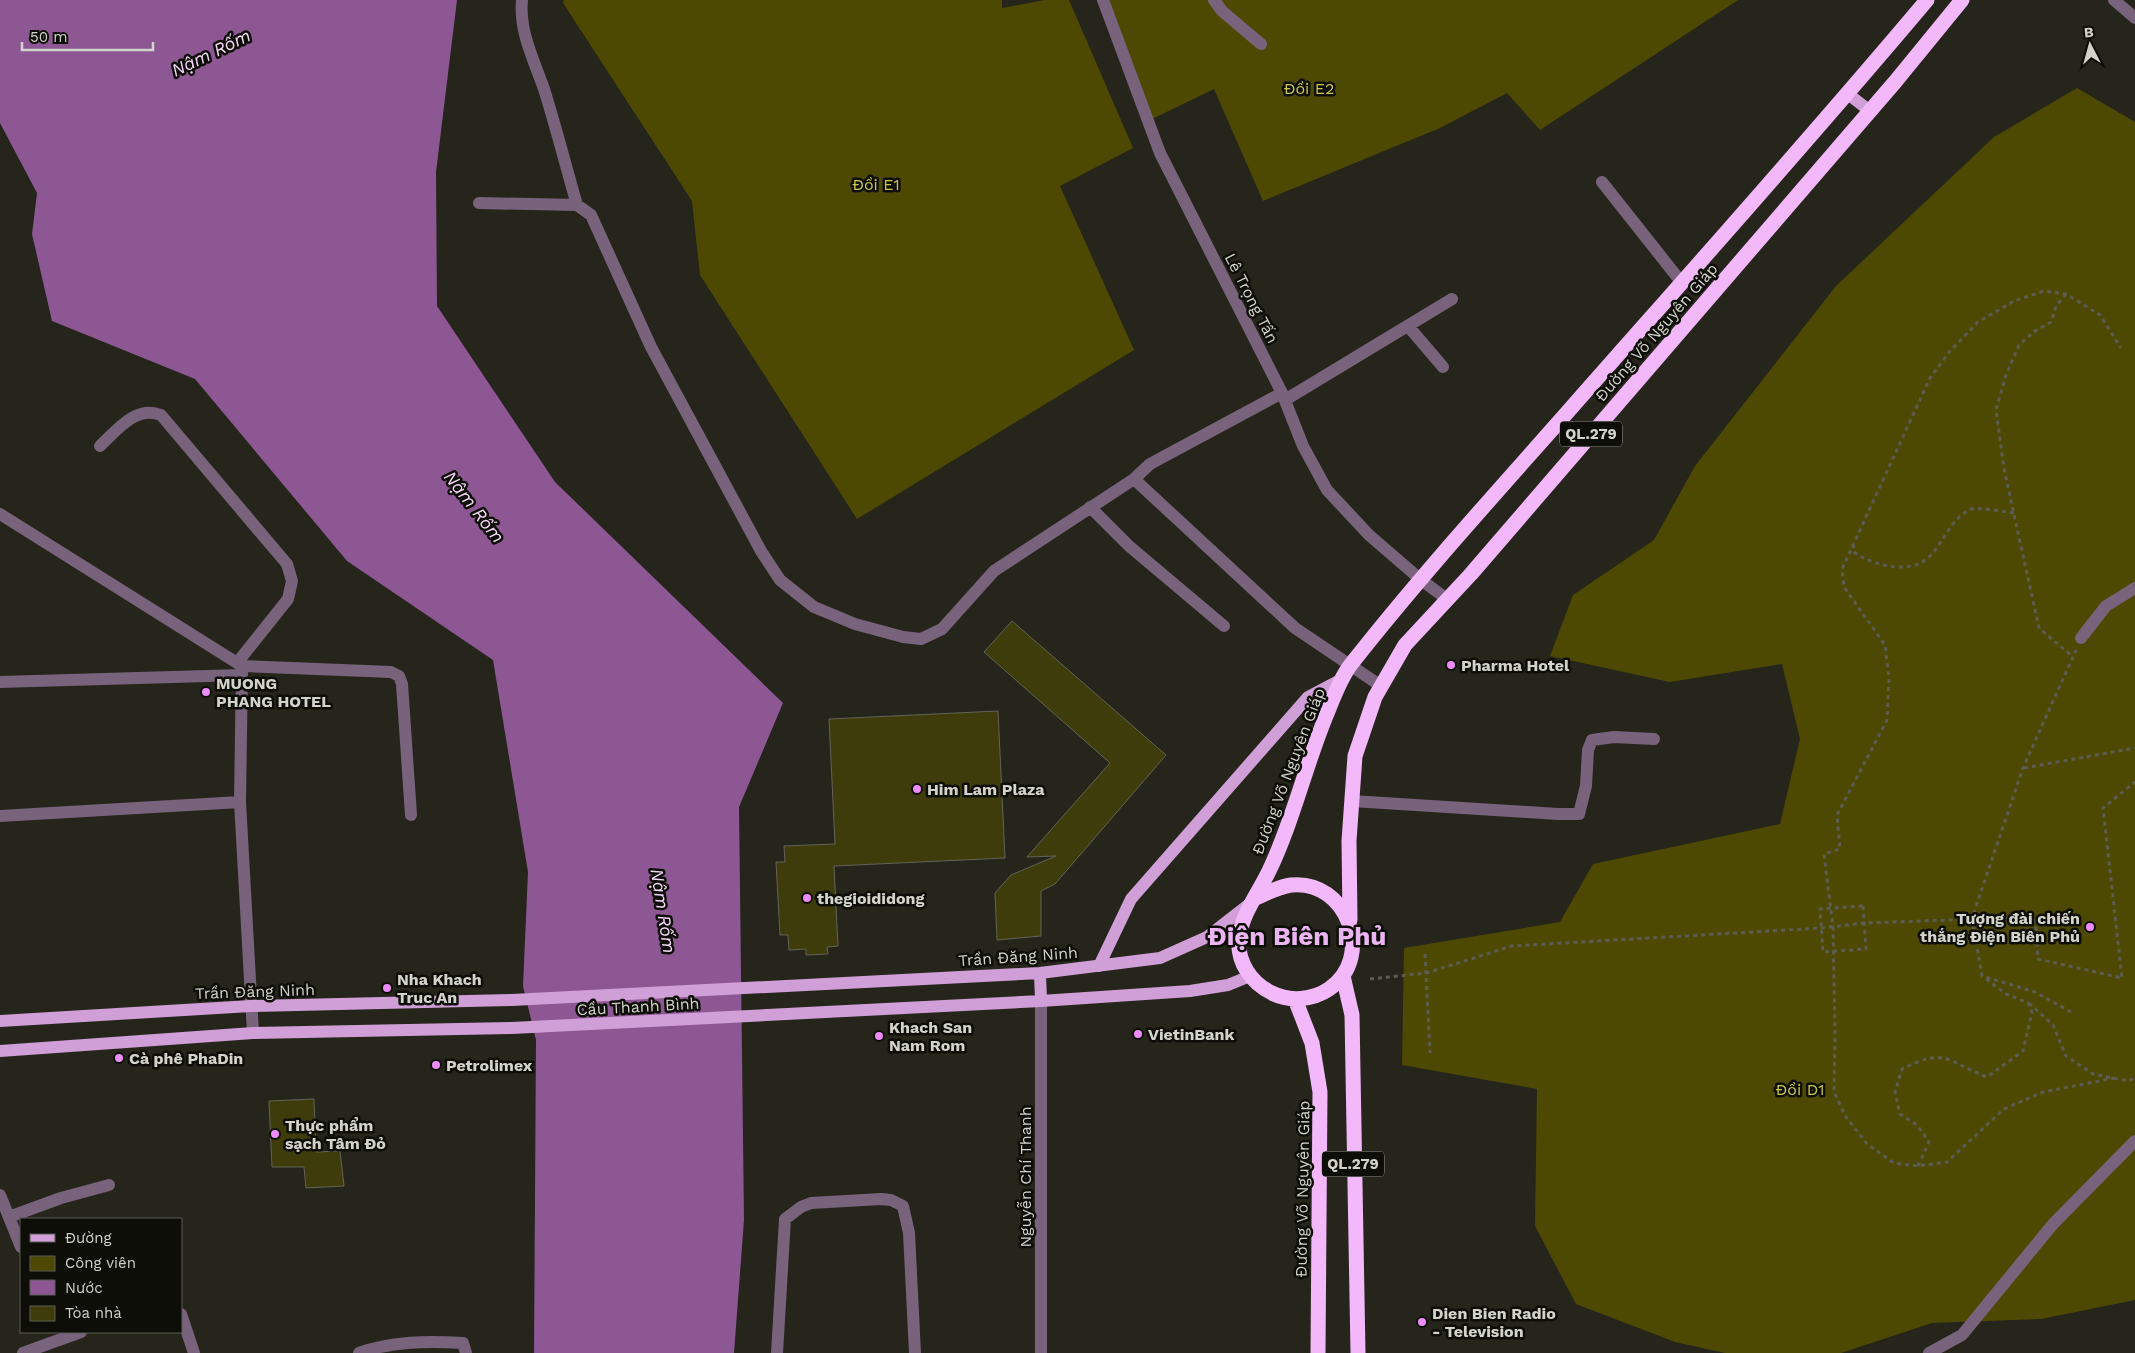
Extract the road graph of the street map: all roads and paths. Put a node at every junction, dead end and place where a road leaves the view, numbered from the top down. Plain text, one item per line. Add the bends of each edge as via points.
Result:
1 (522, 0) edge
2 (1103, 0) edge
3 (1214, 0) edge
4 (1926, 0) edge
5 (1962, 0) edge
6 (2114, 0) edge
7 (2135, 18) edge
8 (1261, 44) dead end
9 (1848, 94) junction
10 (1870, 111) junction
11 (1602, 182) dead end
12 (479, 203) dead end
13 (577, 205) junction
14 (1682, 283) junction
15 (2066, 294) junction
16 (1452, 299) dead end
17 (1408, 326) junction
18 (2121, 348) dead end
19 (1443, 367) dead end
20 (1284, 396) junction
21 (100, 446) dead end
22 (1134, 479) junction
23 (1090, 507) junction
24 (2014, 513) junction
25 (0, 514) edge
26 (1853, 544) junction
27 (1420, 579) junction
28 (2135, 588) edge
29 (1448, 600) junction
30 (1224, 626) dead end
31 (2081, 638) joint
32 (2073, 657) junction
33 (1350, 666) junction
34 (241, 668) junction
35 (1342, 680) junction
36 (0, 682) edge
37 (1382, 686) junction
38 (1654, 739) dead end
39 (2135, 748) edge
40 (2023, 768) junction
41 (2135, 782) edge
42 (1352, 801) junction
43 (240, 802) junction
44 (411, 815) dead end
45 (0, 816) edge
46 (1256, 898) junction
47 (1972, 918) junction
48 (1864, 923) junction
49 (1350, 924) junction
50 (1833, 927) junction
51 (1821, 928) junction
52 (1425, 954) dead end
53 (1099, 966) junction
54 (1040, 973) junction
55 (1426, 973) junction
56 (1250, 976) junction
57 (1343, 976) junction
58 (1982, 976) junction
59 (1370, 979) dead end
60 (764, 987) joint
61 (1295, 999) junction
62 (512, 1000) joint
63 (1041, 1001) junction
64 (2028, 1003) junction
65 (251, 1006) junction
66 (2071, 1012) dead end
67 (0, 1021) edge
68 (253, 1033) junction
69 (0, 1051) edge
70 (1430, 1053) dead end
71 (2115, 1078) junction
72 (2135, 1078) edge
73 (2135, 1141) edge
74 (1918, 1166) junction
75 (109, 1185) dead end
76 (0, 1195) edge
77 (9, 1217) junction
78 (20, 1244) edge
79 (182, 1317) edge
80 (77, 1333) edge
81 (23, 1353) edge
82 (194, 1353) edge
83 (359, 1353) edge
84 (466, 1353) edge
85 (776, 1353) edge
86 (915, 1353) edge
87 (1041, 1353) edge
88 (1318, 1353) edge
89 (1358, 1353) edge
90 (1929, 1353) edge

1 - 13 street via 520,15 529,49 544,89
2 - 20 street, Lê Trọng Tấn via 1160,153
3 - 8 street via 1222,11
4 - 9 highway, Đường Võ Nguyên Giáp / QL.279
5 - 10 highway, Đường Võ Nguyên Giáp / QL.279
6 - 7 street
9 - 10 main road
9 - 14 highway, Đường Võ Nguyên Giáp / QL.279
10 - 29 highway, Đường Võ Nguyên Giáp / QL.279
11 - 14 street
12 - 13 street
13 - 23 street via 591,215 650,347 761,550 780,580 814,607 855,624 903,638 921,638 942,629 994,571
14 - 27 highway, Đường Võ Nguyên Giáp / QL.279
15 - 18 path via 2100,315
15 - 24 path via 2056,306 2051,322 2019,345 1996,410
15 - 26 path via 2044,291 2014,301 1978,322 1950,351 1930,378
16 - 17 street
17 - 19 street
17 - 20 street
20 - 22 street via 1150,464
20 - 27 street, Lê Trọng Tấn via 1303,446 1327,490 1369,535
21 - 34 street via 138,414 151,412 161,415 287,564 292,581 288,599
22 - 23 street
22 - 33 street via 1295,628
23 - 30 street via 1129,546
24 - 26 path via 1971,509 1958,518 1928,558 1906,566 1877,565 1854,552
24 - 32 path via 2039,628
25 - 34 street
26 - 50 path via 1842,569 1844,587 1885,645 1889,679 1887,720 1836,815 1840,849 1824,854
27 - 29 street, Lê Trọng Tấn
27 - 33 highway, Đường Võ Nguyên Giáp / QL.279
28 - 31 street via 2106,606
29 - 37 highway, Đường Võ Nguyên Giáp / QL.279 via 1405,645
31 - 32 path
32 - 40 path
33 - 35 highway, Đường Võ Nguyên Giáp / QL.279
33 - 37 street
34 - 36 street
34 - 43 street
34 - 44 street via 391,672 399,676
35 - 46 highway, Đường Võ Nguyên Giáp / QL.279 via 1307,761 1283,841
35 - 53 main road via 1308,696 1131,899
37 - 42 highway, Đường Võ Nguyên Giáp / QL.279 via 1375,697 1355,756
38 - 42 street via 1614,737 1592,740 1579,814
39 - 40 path
40 - 47 path
41 - 47 path via 2103,808 2122,978 2038,959 2035,917
42 - 49 highway, Đường Võ Nguyên Giáp / QL.279
43 - 45 street
43 - 65 street
46 - 49 highway, QL.279 via 1294,885 1312,887 1329,895 1342,907
46 - 53 main road, Trần Đăng Ninh via 1207,937 1160,958
46 - 56 highway, QL.279 via 1241,927 1239,944
47 - 48 path
47 - 58 path
48 - 50 path
48 - 51 path via 1862,906 1820,910
48 - 51 path via 1866,949 1823,952
49 - 57 highway, QL.279 via 1354,942 1351,960
50 - 51 path
50 - 74 path via 1834,1092 1846,1117 1867,1144 1894,1163
51 - 55 path via 1512,946
52 - 55 path
53 - 54 main road, Trần Đăng Ninh
54 - 60 main road, Trần Đăng Ninh
54 - 63 main road
55 - 59 path
55 - 70 path
56 - 61 highway, QL.279 via 1277,996
56 - 63 main road via 1228,985 1190,991
57 - 61 highway, QL.279 via 1313,997
57 - 89 highway, QL.279 via 1352,1015
58 - 64 path via 2006,994
58 - 66 path via 2035,992
60 - 62 main road, Cầu Thanh Bình
61 - 88 highway, Đường Võ Nguyên Giáp / QL.279 via 1312,1043 1320,1092
62 - 65 main road, Trần Đăng Ninh
63 - 68 main road, Cầu Thanh Bình via 512,1028
63 - 87 street, Nguyễn Chí Thanh
64 - 71 path via 2053,1026 2066,1056 2093,1074
64 - 74 path via 2032,1012 2022,1051 1987,1078 1946,1057 1925,1057 1902,1068 1895,1092 1900,1114 1917,1125 1929,1142
65 - 67 main road, Trần Đăng Ninh
65 - 68 street
68 - 69 main road
71 - 72 path
71 - 74 path via 2043,1092 2004,1109 1946,1162
73 - 90 street via 2053,1224 1962,1335
75 - 77 street
76 - 77 street
77 - 78 street
79 - 82 street
80 - 81 street
83 - 84 street via 378,1346 432,1341 463,1343
85 - 86 street via 786,1219 801,1206 811,1203 882,1199 903,1206 909,1233

